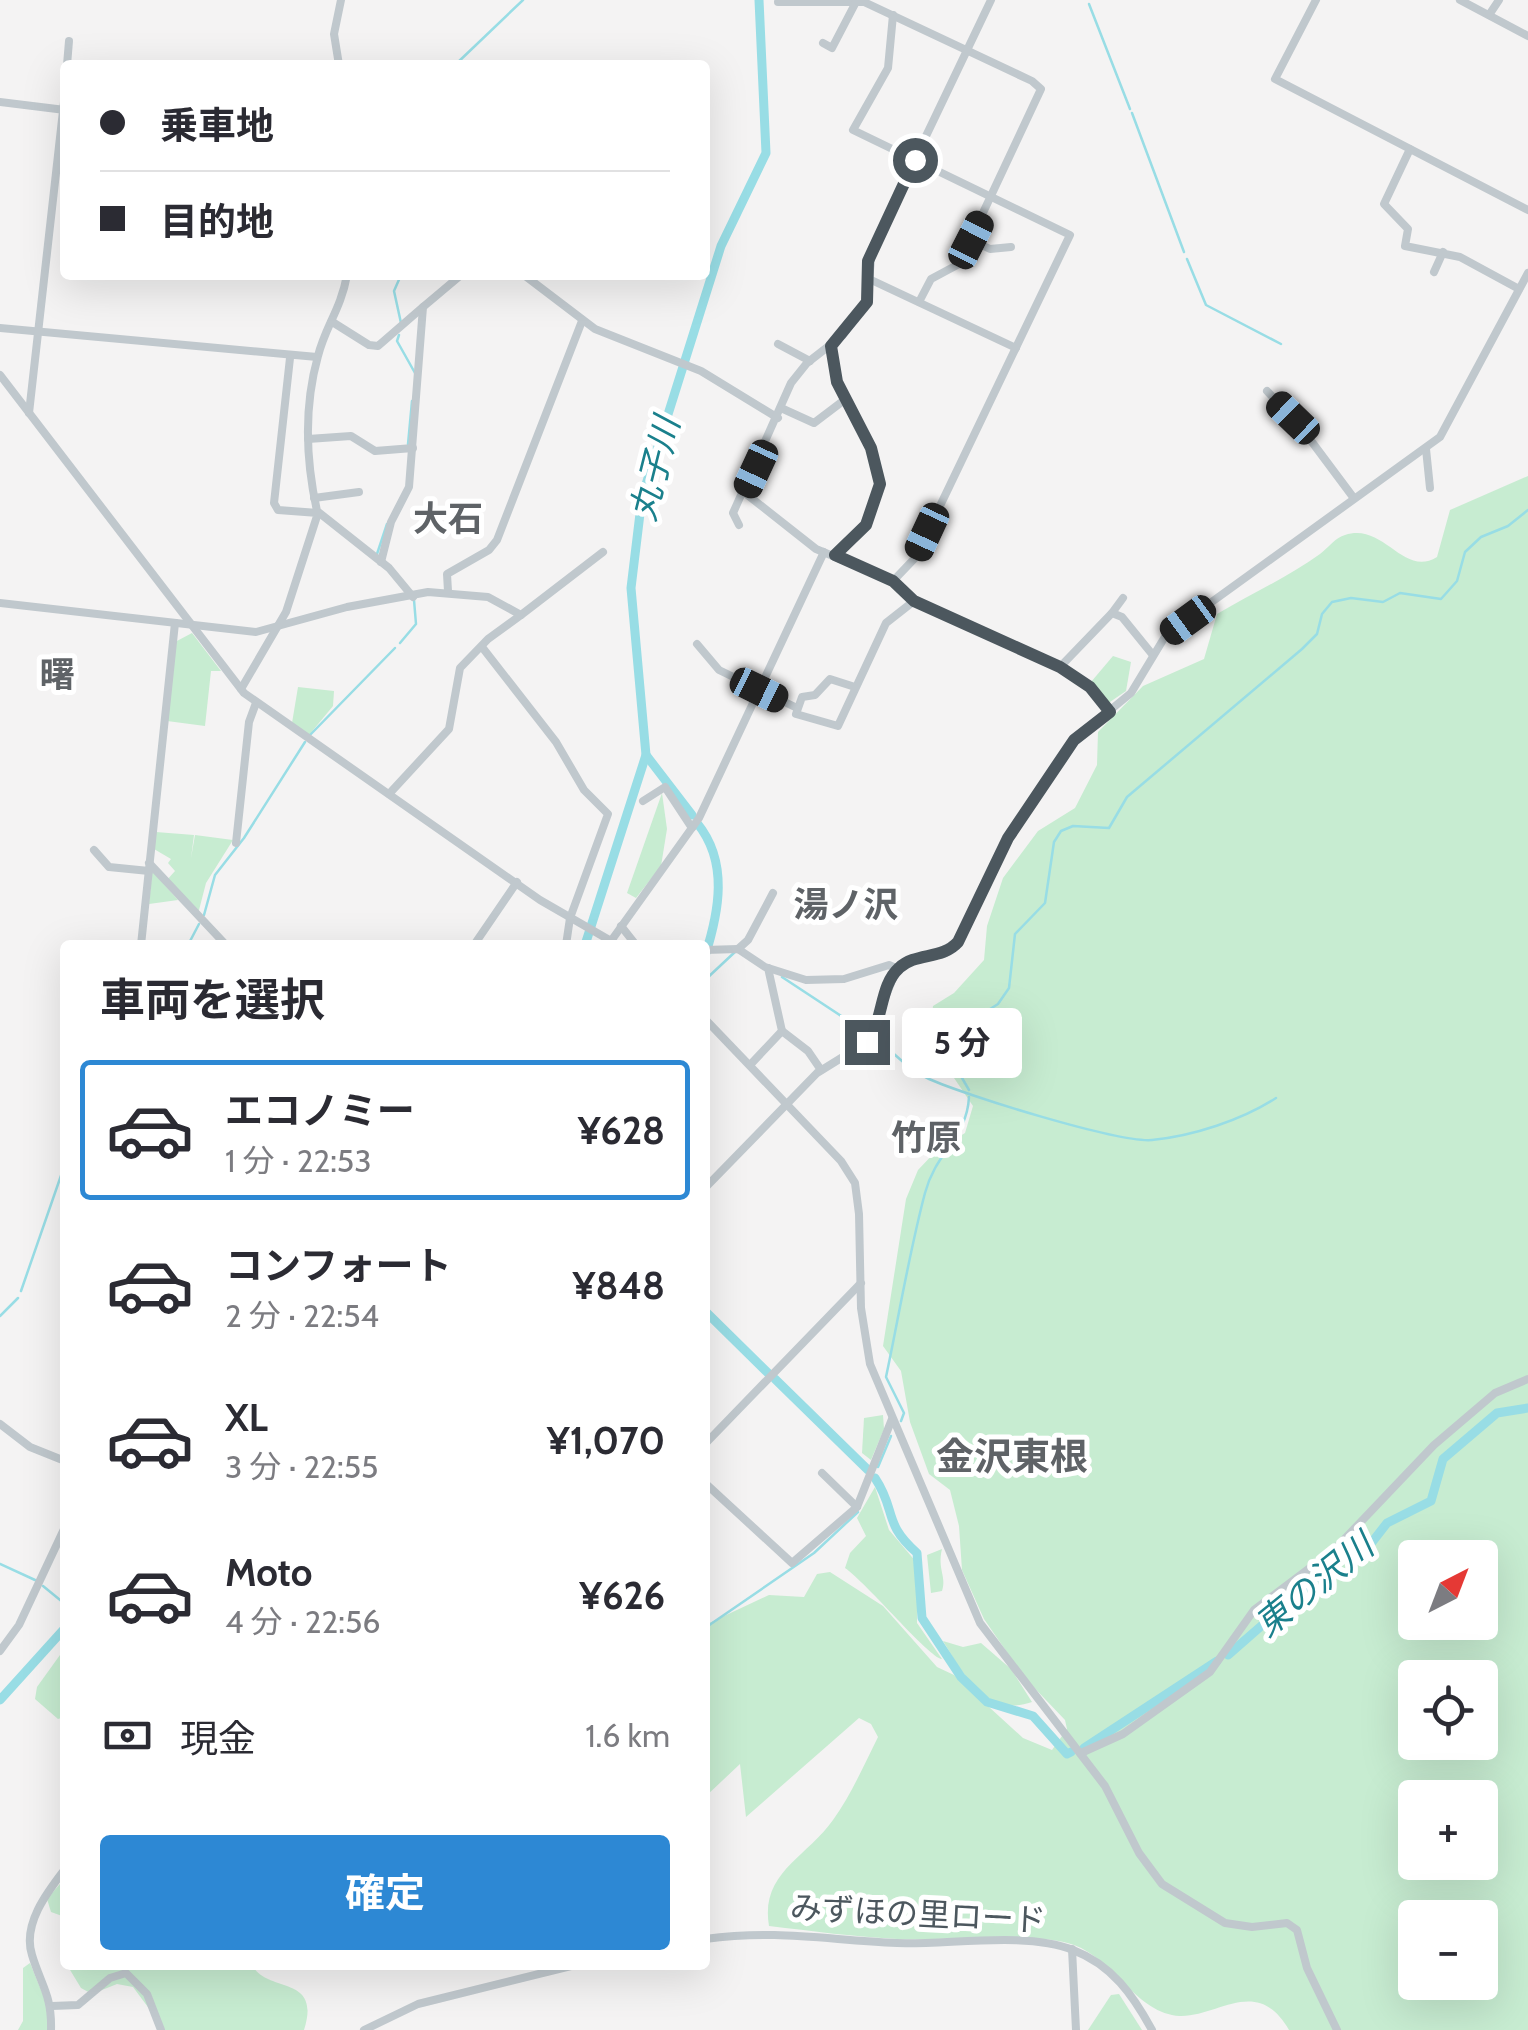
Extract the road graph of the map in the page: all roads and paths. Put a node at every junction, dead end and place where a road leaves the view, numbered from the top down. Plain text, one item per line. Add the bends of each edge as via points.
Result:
1 (341, 0) edge
2 (991, 0) edge
3 (1316, 0) edge
4 (1460, 0) edge
5 (1500, 0) edge
6 (778, 2) edge
7 (856, 2) edge
8 (893, 15) junction
9 (1488, 15) junction
10 (1528, 36) edge
11 (69, 41) dead end
12 (823, 43) dead end
13 (968, 50) junction
14 (67, 60) edge
15 (338, 60) edge
16 (0, 102) edge
17 (60, 110) edge
18 (1410, 149) junction
19 (915, 160) junction
20 (60, 172) edge
21 (992, 197) junction
22 (1528, 210) edge
23 (971, 240) junction
24 (1011, 248) dead end
25 (1443, 252) junction
26 (1434, 272) dead end
27 (1528, 273) edge
28 (867, 278) junction
29 (346, 280) edge
30 (454, 280) edge
31 (530, 280) edge
32 (1520, 289) junction
33 (919, 302) junction
34 (423, 307) junction
35 (582, 321) junction
36 (334, 323) junction
37 (0, 328) edge
38 (39, 332) junction
39 (778, 344) dead end
40 (831, 346) junction
41 (1016, 348) junction
42 (290, 358) junction
43 (317, 358) junction
44 (810, 361) junction
45 (0, 376) edge
46 (1266, 392) dead end
47 (846, 398) junction
48 (29, 413) junction
49 (780, 413) junction
50 (308, 439) junction
51 (413, 448) junction
52 (1426, 449) junction
53 (1401, 465) junction
54 (1408, 476) dead end
55 (1430, 488) dead end
56 (359, 492) dead end
57 (745, 493) junction
58 (1353, 497) junction
59 (314, 498) junction
60 (318, 513) junction
61 (738, 525) dead end
62 (602, 552) dead end
63 (824, 552) junction
64 (835, 555) junction
65 (381, 562) junction
66 (893, 581) junction
67 (448, 591) junction
68 (413, 596) junction
69 (1123, 598) dead end
70 (914, 601) junction
71 (0, 603) edge
72 (1112, 613) junction
73 (521, 615) junction
74 (174, 623) junction
75 (191, 626) junction
76 (279, 626) junction
77 (697, 644) dead end
78 (482, 646) junction
79 (1152, 654) junction
80 (1060, 667) junction
81 (855, 687) junction
82 (241, 689) junction
83 (759, 690) junction
84 (256, 703) junction
85 (795, 707) junction
86 (1110, 712) junction
87 (388, 794) junction
88 (643, 802) dead end
89 (692, 828) junction
90 (236, 843) dead end
91 (94, 850) dead end
92 (149, 867) junction
93 (517, 882) junction
94 (773, 892) dead end
95 (570, 918) junction
96 (621, 926) junction
97 (142, 940) edge
98 (221, 940) edge
99 (477, 940) edge
100 (566, 940) edge
101 (610, 940) edge
102 (613, 940) edge
103 (632, 940) edge
104 (738, 948) junction
105 (710, 949) edge
106 (768, 968) junction
107 (898, 969) junction
108 (710, 1023) edge
109 (782, 1031) junction
110 (750, 1065) junction
111 (821, 1070) junction
112 (786, 1103) junction
113 (710, 1183) edge
114 (861, 1283) junction
115 (1528, 1380) edge
116 (892, 1419) junction
117 (0, 1424) edge
118 (710, 1439) edge
119 (60, 1458) edge
120 (822, 1472) dead end
121 (710, 1488) edge
122 (857, 1507) junction
123 (60, 1538) edge
124 (0, 1651) edge
125 (1082, 1753) junction
126 (60, 1875) edge
127 (710, 1939) edge
128 (1072, 1949) junction
129 (555, 1970) edge
130 (52, 2006) junction
131 (51, 2030) edge
132 (161, 2030) edge
133 (364, 2030) edge
134 (1076, 2030) edge
135 (1152, 2030) edge
136 (1337, 2030) edge

1 - 15 street via 334,34
2 - 13 street
3 - 18 street via 1275,80
4 - 9 street
5 - 9 street
6 - 7 street
7 - 8 street
7 - 12 street via 832,48
8 - 13 street
8 - 19 street via 888,68 853,130
9 - 10 street
11 - 14 street
13 - 19 street
13 - 21 street via 1041,89
16 - 17 street
18 - 22 street
18 - 25 street via 1384,204 1408,229 1406,246
19 - 21 street
19 - 28 street via 872,249
20 - 38 street
21 - 23 street
21 - 41 street via 1070,235
23 - 24 street via 990,249
23 - 33 street via 956,268 932,280
25 - 26 street
25 - 32 street
27 - 32 street
28 - 33 street
28 - 40 street via 867,302
29 - 36 street
30 - 34 street
31 - 35 street
32 - 52 street via 1444,432
33 - 41 street
34 - 36 street via 378,346
34 - 51 street
35 - 49 street
35 - 67 street via 497,540 453,568
36 - 43 street
37 - 38 street
38 - 42 street
38 - 48 street
39 - 44 street
40 - 44 street
40 - 47 street
41 - 66 street via 915,558
42 - 43 street
42 - 60 street via 274,507
43 - 50 street
44 - 49 street via 791,383
45 - 48 street
46 - 58 street
47 - 49 street via 814,423
47 - 64 street via 874,454 880,484 866,525
48 - 75 street
49 - 57 street
50 - 51 street via 351,436 375,451
50 - 59 street
51 - 65 street via 409,488
52 - 53 street
52 - 55 street
53 - 54 street
53 - 58 street
56 - 59 street
57 - 61 street via 734,513
57 - 63 street
58 - 79 street via 1166,635
59 - 60 street
60 - 65 street
60 - 76 street
62 - 73 street
63 - 64 street
63 - 83 street
64 - 66 street
65 - 68 street
66 - 70 street
67 - 68 street
67 - 73 street via 488,598
68 - 76 street
69 - 72 street
70 - 80 street
70 - 81 street via 890,617
71 - 74 street
72 - 79 street
72 - 80 street
73 - 78 street
74 - 75 street
74 - 92 street
75 - 76 street via 256,632
75 - 82 street
76 - 82 street
77 - 83 street via 718,670
78 - 87 street via 456,676 449,728
78 - 95 street via 584,790 607,810
79 - 86 street via 1131,693
80 - 86 street via 1090,687
81 - 85 street via 830,679
81 - 85 street via 838,726 800,718
82 - 84 street
83 - 85 street
83 - 89 street
84 - 87 street
84 - 90 street
86 - 107 street via 1074,740 1008,838 958,942 946,953
87 - 93 street
88 - 89 street via 665,787
89 - 96 street
91 - 92 street via 109,867
92 - 97 street
92 - 98 street
93 - 95 street
93 - 99 street
94 - 104 street
95 - 100 street
95 - 101 street
96 - 102 street
96 - 103 street
104 - 105 street
104 - 106 street
106 - 107 street via 829,982 889,965
106 - 109 street
107 - 111 street via 874,1033
108 - 110 street
109 - 110 street
109 - 111 street
110 - 112 street
111 - 112 street
112 - 113 street
112 - 114 street via 855,1183
114 - 116 street via 864,1340
114 - 118 street
115 - 125 street via 1495,1393 1434,1444 1335,1549 1254,1610 1210,1672 1123,1734
116 - 122 street
116 - 125 street via 980,1622
117 - 119 street
120 - 122 street
121 - 122 street via 792,1563
123 - 124 street
125 - 136 street via 1162,1884 1225,1923 1286,1923 1298,1930 1307,1968
126 - 130 street via 43,1896 30,1946
127 - 128 street, みずほの里ロード via 778,1932
128 - 134 street
128 - 135 street, みずほの里ロード via 1120,1980
129 - 133 street via 418,2004
130 - 131 street
130 - 132 street via 78,2005 126,1973 142,1985

